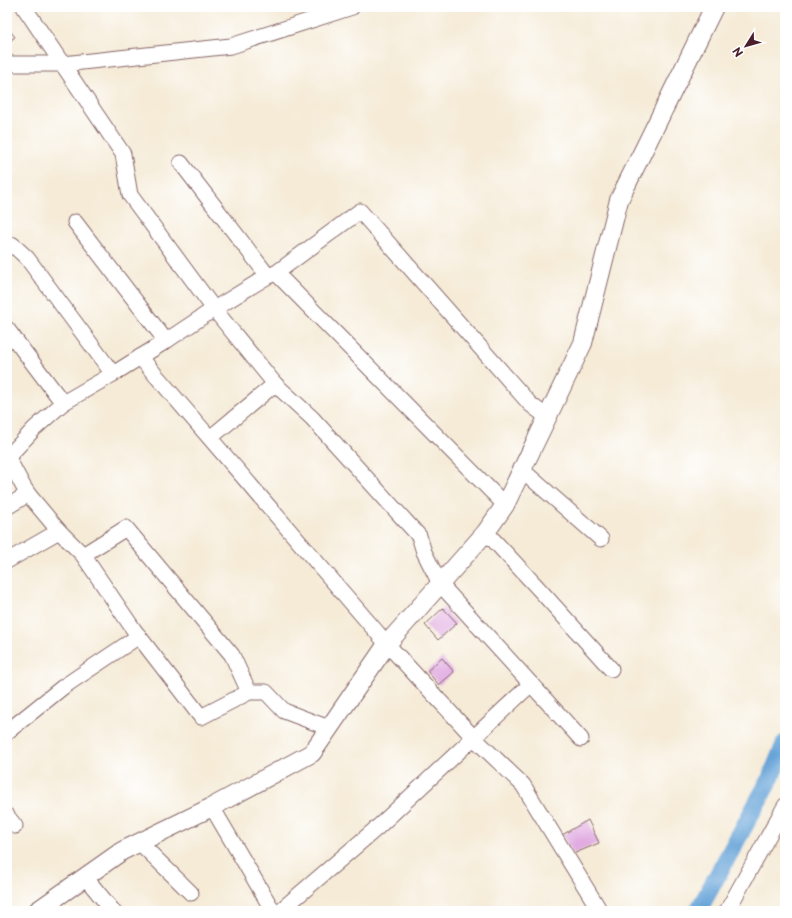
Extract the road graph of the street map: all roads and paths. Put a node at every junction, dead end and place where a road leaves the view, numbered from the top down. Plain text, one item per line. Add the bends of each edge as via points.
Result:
1 (24, 7) edge
2 (352, 7) edge
3 (714, 7) edge
4 (7, 64) edge
5 (62, 64) junction
6 (181, 163) dead end
7 (75, 222) dead end
8 (7, 248) edge
9 (272, 275) junction
10 (214, 309) junction
11 (7, 329) edge
12 (166, 341) junction
13 (140, 357) junction
14 (113, 374) junction
15 (275, 384) junction
16 (63, 403) junction
17 (547, 417) junction
18 (210, 438) junction
19 (8, 458) edge
20 (522, 470) junction
21 (28, 494) junction
22 (505, 505) junction
23 (7, 507) edge
24 (59, 531) junction
25 (486, 532) junction
26 (601, 539) dead end
27 (83, 555) junction
28 (7, 561) edge
29 (440, 584) junction
30 (139, 636) junction
31 (386, 644) junction
32 (611, 669) dead end
33 (531, 684) junction
34 (249, 692) junction
35 (328, 728) junction
36 (7, 732) edge
37 (474, 738) junction
38 (581, 739) dead end
39 (785, 806) edge
40 (212, 807) junction
41 (140, 842) junction
42 (84, 878) junction
43 (191, 893) dead end
44 (37, 911) edge
45 (113, 911) edge
46 (273, 911) edge
47 (280, 911) edge
48 (600, 911) edge
49 (727, 911) edge

1 - 5 street
2 - 5 street via 232,46
3 - 17 street via 620,200 583,344
4 - 5 street
5 - 10 street via 123,154 130,195
6 - 9 street
7 - 12 street
8 - 14 street via 13,245 27,258
9 - 10 street
9 - 17 street via 360,211 530,404
9 - 22 street
10 - 12 street
10 - 15 street
11 - 16 street
12 - 13 street
13 - 14 street
13 - 18 street
14 - 16 street
15 - 18 street
15 - 29 street via 312,418 419,536
16 - 19 street via 34,429
17 - 20 street
18 - 31 street
19 - 21 street
20 - 22 street
20 - 26 street
21 - 23 street
21 - 24 street
22 - 25 street
24 - 27 street
24 - 28 street
25 - 29 street
25 - 32 street
27 - 30 street
27 - 34 street via 126,528 232,655
29 - 31 street
29 - 33 street
30 - 34 street via 201,717
30 - 36 street via 63,687
31 - 35 street
31 - 37 street
33 - 37 street
33 - 38 street
34 - 35 street via 266,692 284,711
35 - 40 street via 312,753
37 - 47 street via 378,827
37 - 48 street via 523,785
39 - 49 street
40 - 41 street
40 - 46 street
41 - 42 street via 122,851
41 - 43 street
42 - 44 street
42 - 45 street

